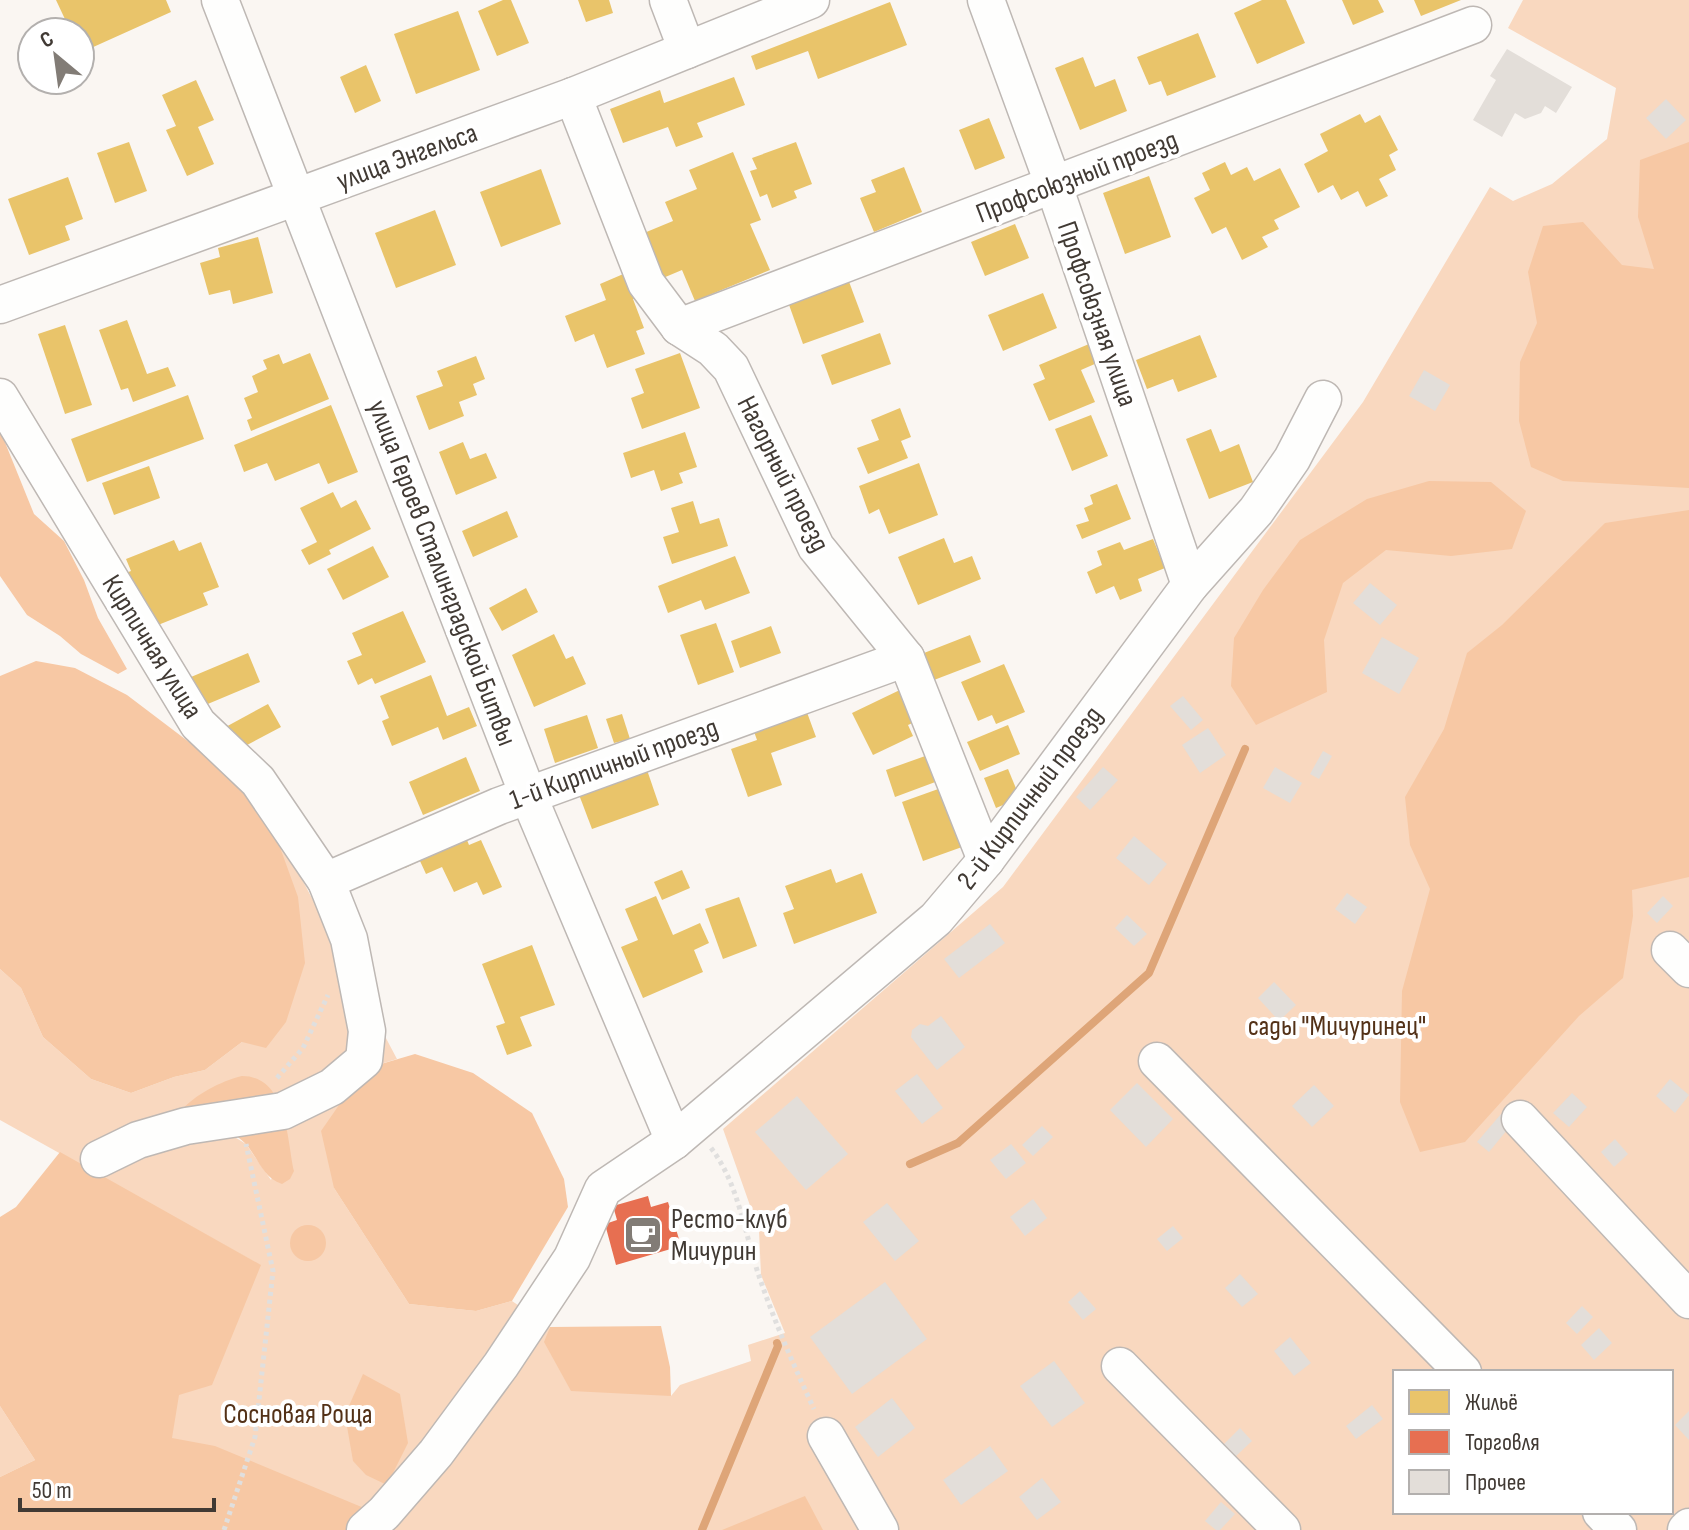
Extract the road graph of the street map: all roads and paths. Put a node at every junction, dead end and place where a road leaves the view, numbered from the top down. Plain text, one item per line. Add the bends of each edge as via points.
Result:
1 (220, 0) edge
2 (668, 0) edge
3 (811, 0) edge
4 (986, 0) edge
5 (1473, 25) dead end
6 (687, 50) junction
7 (573, 96) junction
8 (1054, 186) junction
9 (296, 197) junction
10 (0, 305) edge
11 (679, 327) junction
12 (0, 397) edge
13 (1323, 399) dead end
14 (1190, 585) junction
15 (906, 658) junction
16 (528, 795) junction
17 (986, 860) junction
18 (326, 881) junction
19 (333, 982) dead end
20 (1157, 1061) dead end
21 (273, 1083) dead end
22 (243, 1119) junction
23 (1520, 1119) dead end
24 (692, 1143) junction
25 (99, 1159) dead end
26 (1689, 1300) edge
27 (1120, 1366) dead end
28 (1461, 1370) edge
29 (826, 1436) joint
30 (1603, 1514) edge
31 (224, 1530) edge
32 (365, 1530) edge
33 (880, 1530) edge
34 (1282, 1530) edge
35 (1618, 1530) edge

1 - 9 street, улица Героев Сталинградской Битвы
2 - 6 street
3 - 6 street, улица Энгельса
4 - 8 street, Профсоюзная улица
5 - 8 street, Профсоюзный проезд
6 - 7 street, улица Энгельса
7 - 9 street, улица Энгельса
7 - 11 street, Нагорный проезд via 646,283
8 - 11 street, Профсоюзный проезд
8 - 14 street, Профсоюзная улица
9 - 10 street, улица Энгельса
9 - 16 street, улица Героев Сталинградской Битвы
11 - 15 street, Нагорный проезд via 731,368 816,547
12 - 18 street, Кирпичная улица via 198,724 258,781
13 - 14 street, 2-й Кирпичный проезд via 1292,459 1256,511
14 - 17 street, 2-й Кирпичный проезд
15 - 16 street, 1-й Кирпичный проезд
15 - 17 street, Нагорный проезд
16 - 18 street, 1-й Кирпичный проезд
16 - 24 street, улица Героев Сталинградской Битвы
17 - 24 street, 2-й Кирпичный проезд via 936,919
18 - 22 street, Кирпичная улица via 349,939 367,1031 364,1060 332,1087 283,1111
19 - 21 path via 303,1048
20 - 28 street
22 - 25 street via 174,1129
22 - 31 path via 273,1271 255,1437
23 - 26 street
24 - 29 path via 724,1165 764,1291
24 - 32 street, 2-й Кирпичный проезд via 603,1189 572,1258 501,1365 436,1453
27 - 34 street
29 - 33 street
30 - 35 street

